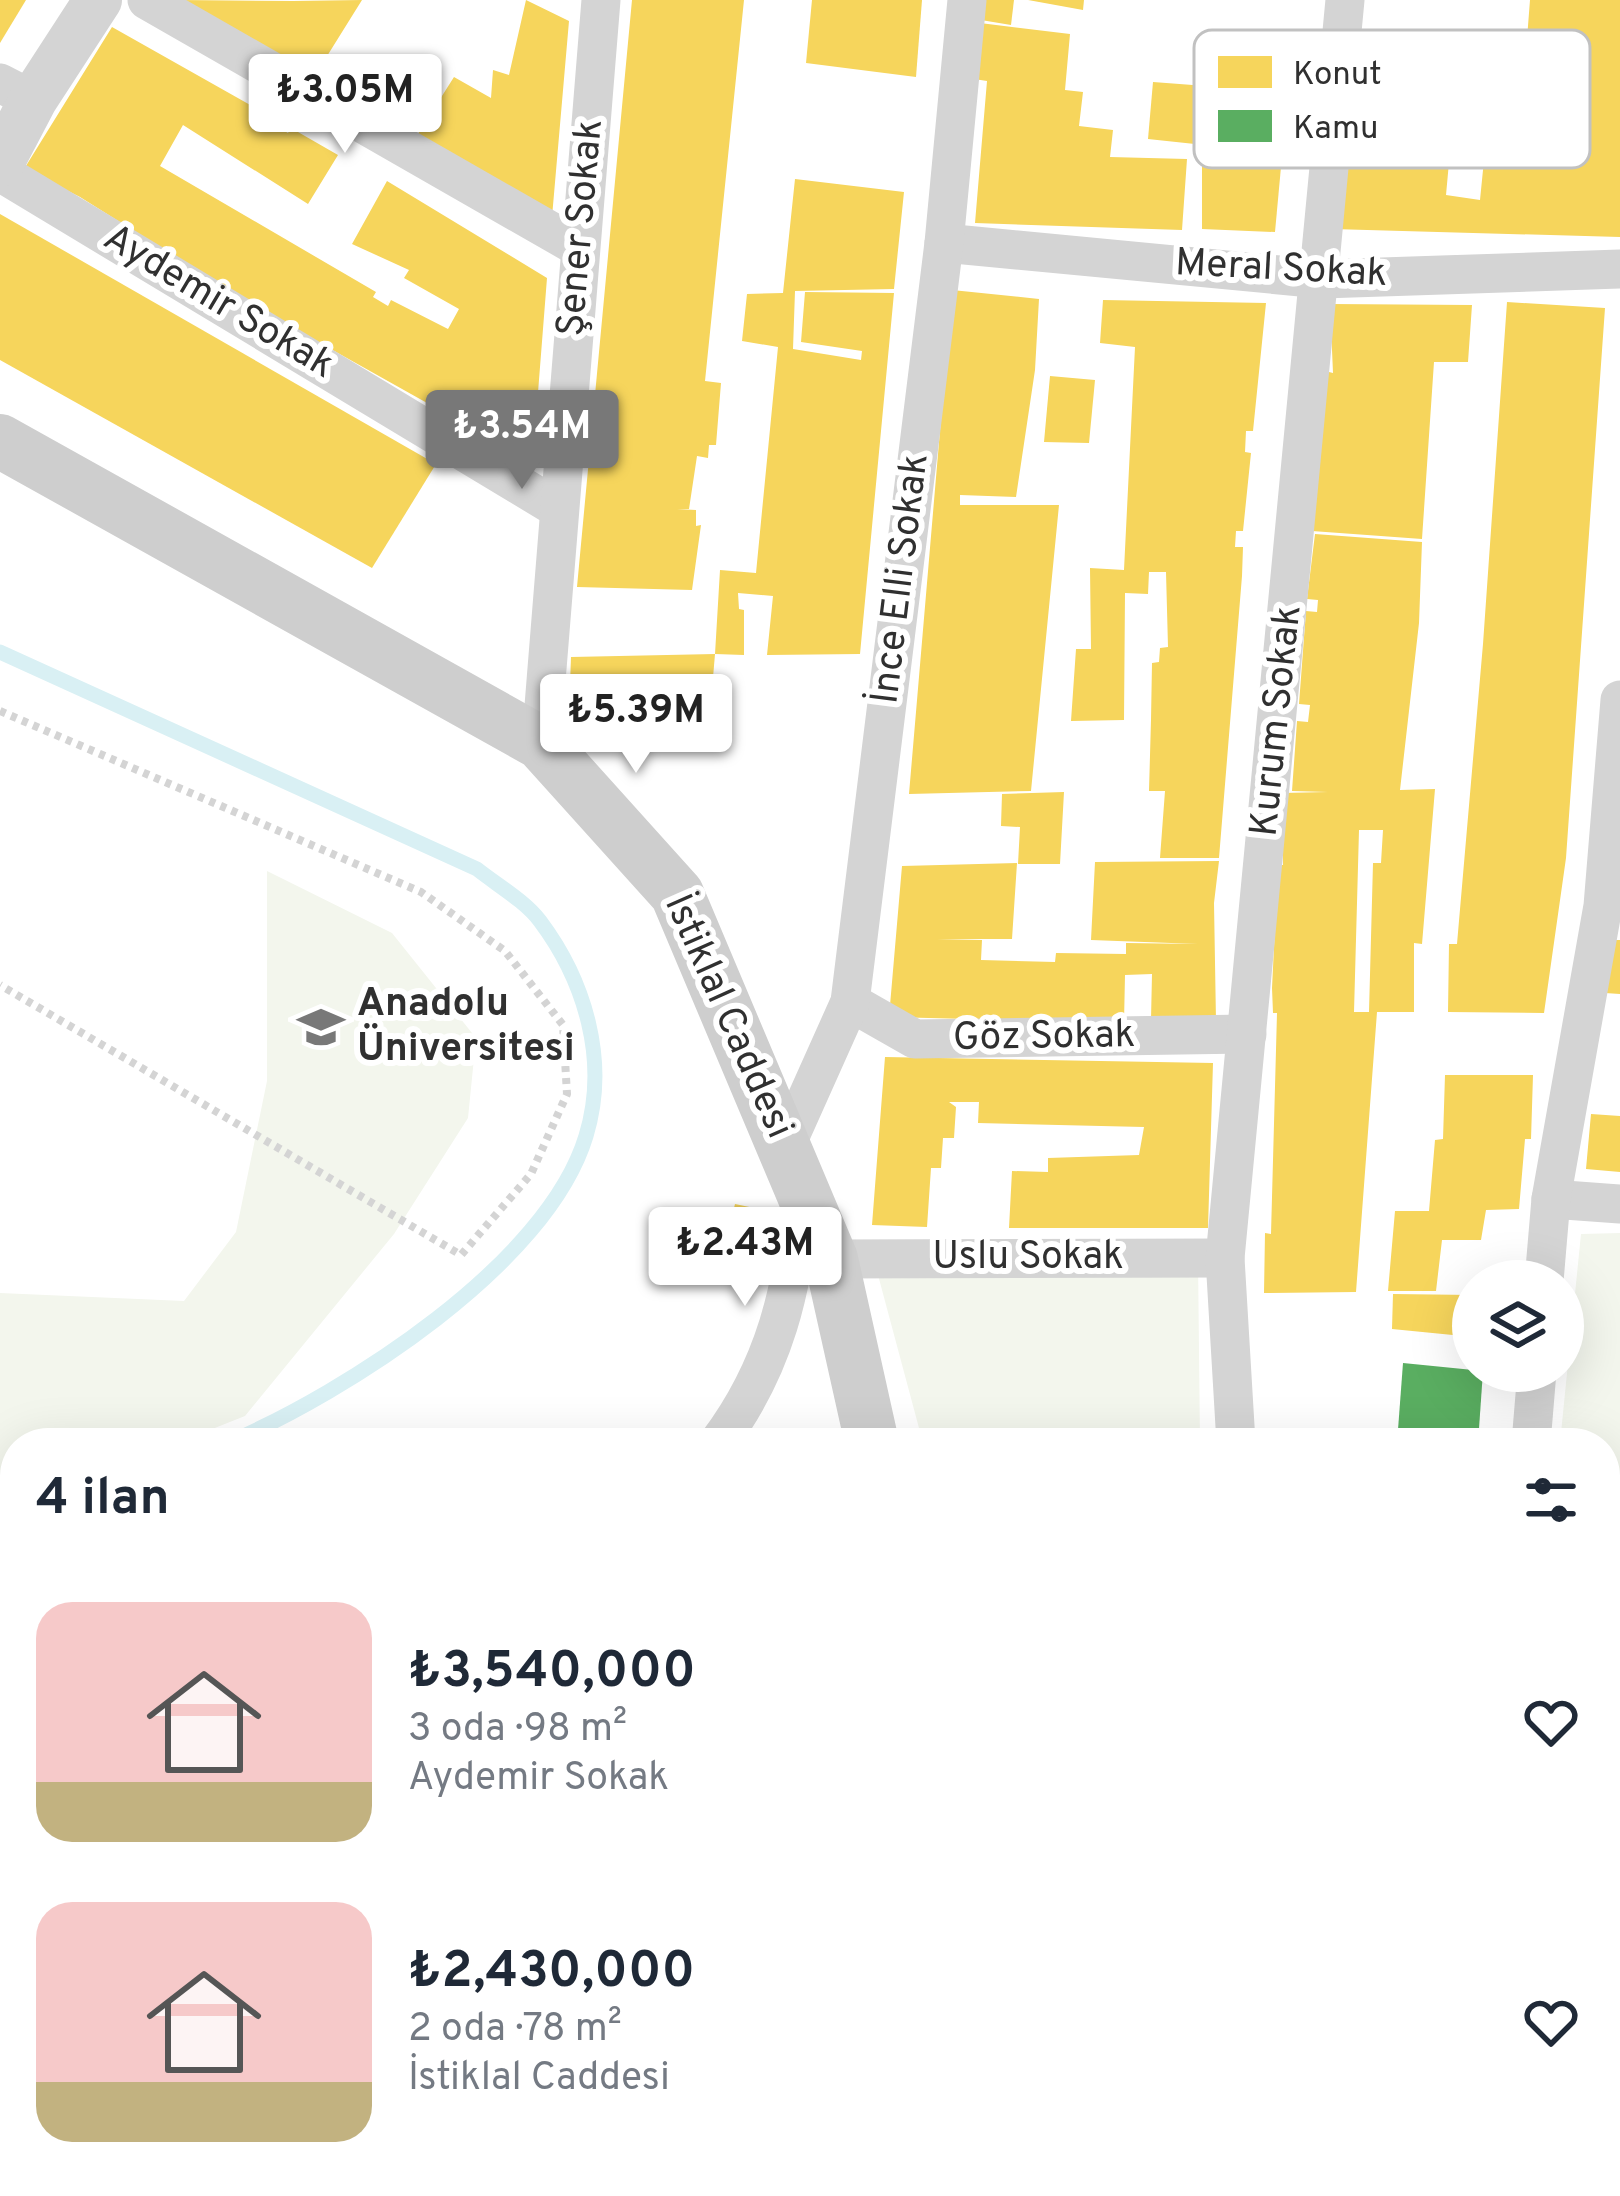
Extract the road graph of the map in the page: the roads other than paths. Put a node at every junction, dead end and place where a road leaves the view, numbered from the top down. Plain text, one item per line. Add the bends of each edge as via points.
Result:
1 (98, 0) edge
2 (147, 0) edge
3 (601, 0) edge
4 (967, 0) edge
5 (1345, 0) edge
6 (1343, 30) edge
7 (16, 91) edge
8 (0, 168) edge
9 (1331, 168) edge
10 (944, 242) junction
11 (580, 248) junction
12 (1620, 269) edge
13 (1322, 279) junction
14 (0, 441) edge
15 (559, 509) junction
16 (1620, 700) edge
17 (541, 743) junction
18 (1611, 922) edge
19 (850, 1002) junction
20 (1247, 1034) junction
21 (795, 1168) junction
22 (1552, 1199) junction
23 (1620, 1204) edge
24 (1225, 1258) junction
25 (830, 1259) junction
26 (1546, 1260) edge
27 (1535, 1392) edge
28 (729, 1428) edge
29 (869, 1428) edge
30 (1235, 1428) edge
31 (1532, 1428) edge

1 - 7 street
2 - 11 street
3 - 11 street, Şener Sokak
4 - 10 street, İnce Elli Sokak
5 - 6 street, Kurum Sokak
7 - 8 street
8 - 15 street, Aydemir Sokak
9 - 13 street, Kurum Sokak
10 - 13 street, Meral Sokak
10 - 19 street, İnce Elli Sokak
11 - 15 street, Şener Sokak
12 - 13 street, Meral Sokak
13 - 20 street, Kurum Sokak
14 - 17 main road, İstiklal Caddesi
15 - 17 street, Şener Sokak
16 - 18 street
17 - 21 main road, İstiklal Caddesi via 677,894
18 - 22 street
19 - 20 street, Göz Sokak via 915,1039
19 - 21 street, İnce Elli Sokak
20 - 24 street, Kurum Sokak
21 - 25 main road, İstiklal Caddesi
21 - 28 street, İnce Elli Sokak via 791,1295 747,1404
22 - 23 street
22 - 26 street
24 - 25 street, Uslu Sokak
24 - 30 street, Kurum Sokak
25 - 29 main road, İstiklal Caddesi
27 - 31 street

